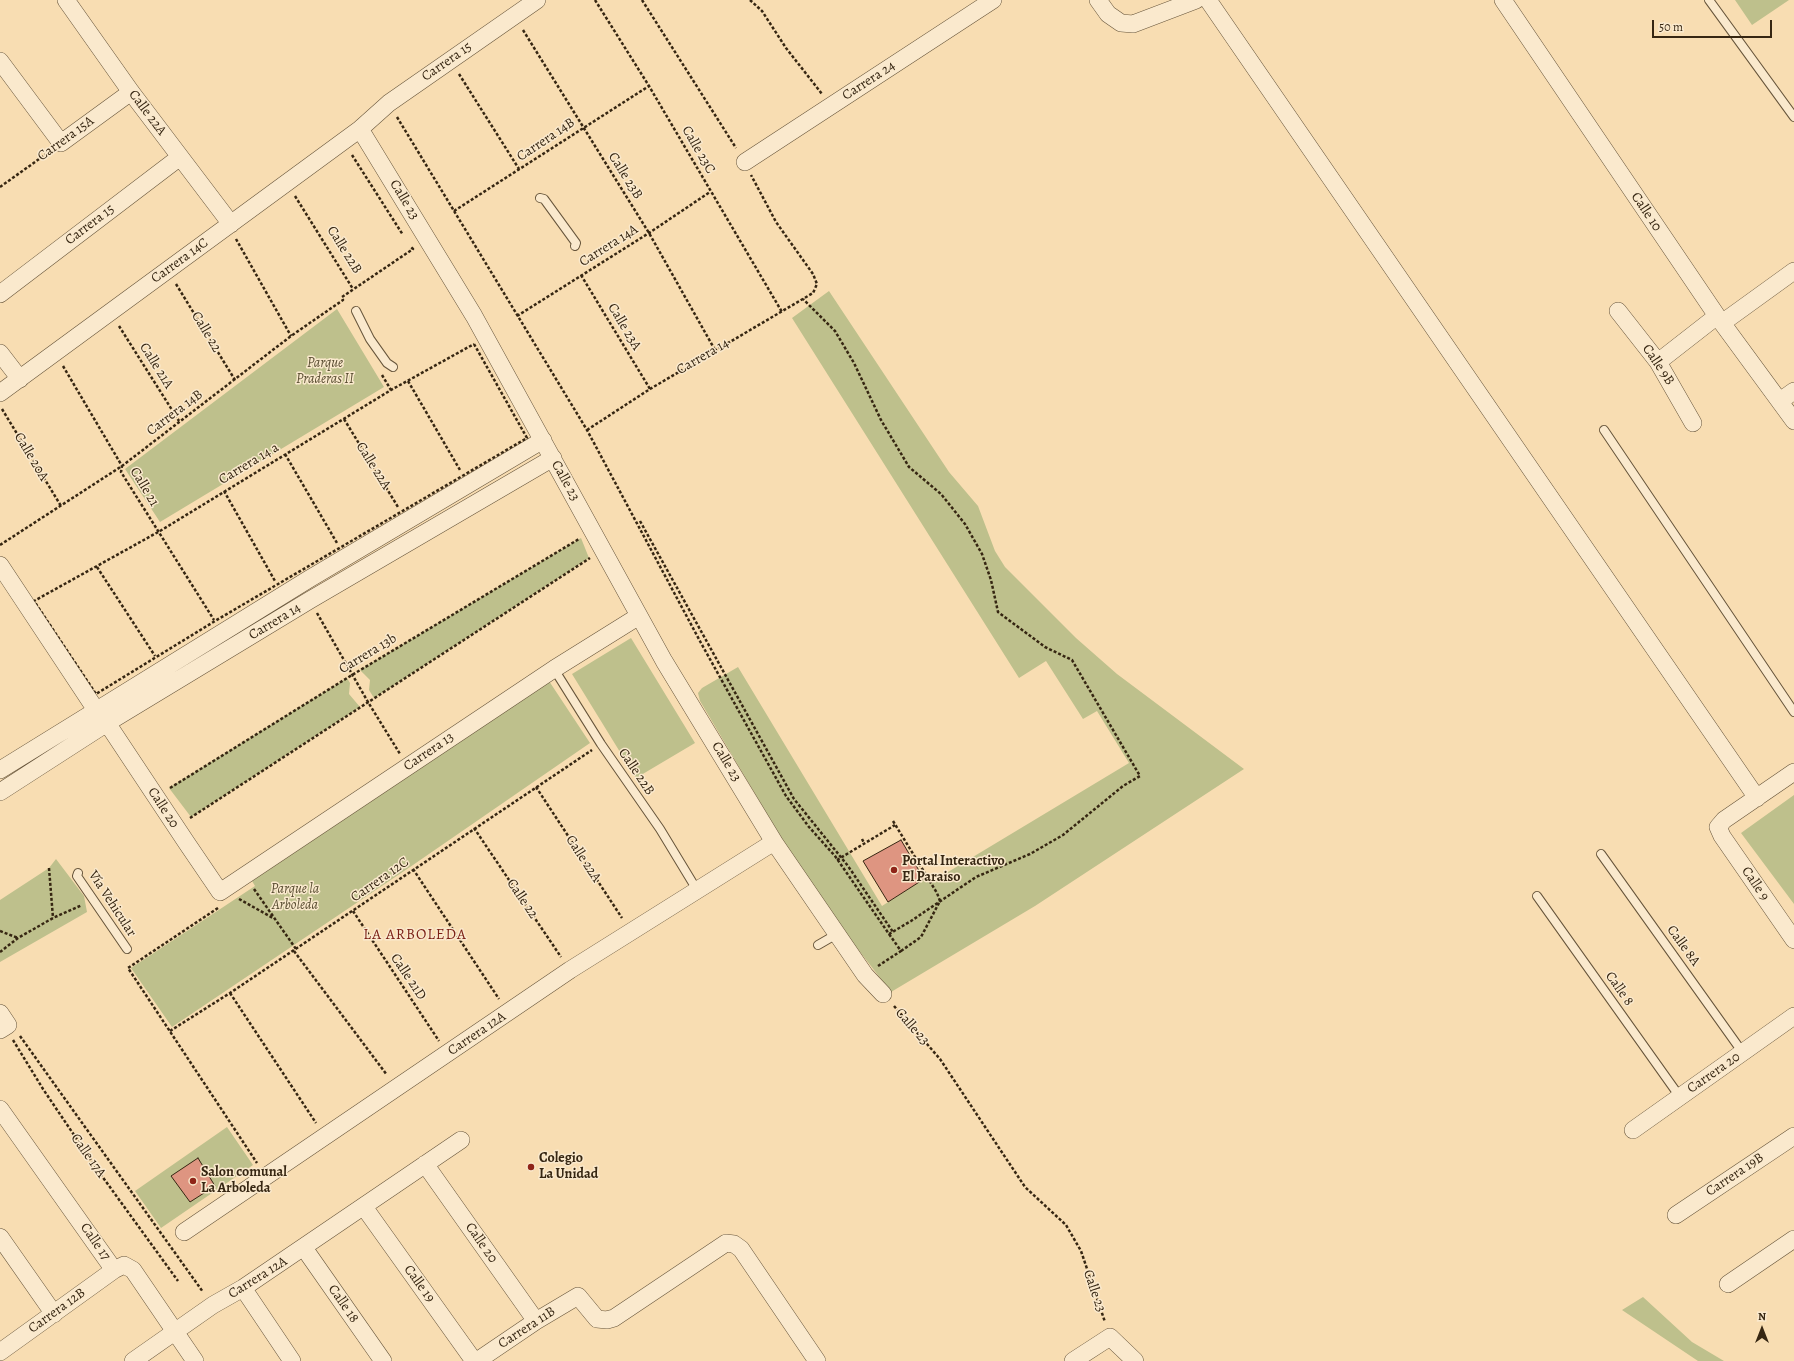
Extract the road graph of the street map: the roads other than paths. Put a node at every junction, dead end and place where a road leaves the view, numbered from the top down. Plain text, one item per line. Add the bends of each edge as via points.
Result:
1 (66, 0) edge
2 (537, 0) edge
3 (993, 0) edge
4 (1098, 0) edge
5 (1196, 0) edge
6 (1208, 0) edge
7 (1503, 0) edge
8 (1709, 0) edge
9 (0, 61) edge
10 (131, 92) junction
11 (1794, 117) edge
12 (360, 129) junction
13 (180, 157) junction
14 (745, 162) road end
15 (540, 198) dead end
16 (233, 232) junction
17 (576, 246) dead end
18 (1794, 271) edge
19 (0, 294) edge
20 (356, 311) dead end
21 (1618, 311) dead end
22 (1720, 319) junction
23 (0, 353) edge
24 (1658, 362) junction
25 (393, 367) dead end
26 (20, 379) junction
27 (1794, 391) edge
28 (0, 393) edge
29 (1780, 401) junction
30 (1794, 421) edge
31 (1693, 423) dead end
32 (1604, 430) dead end
33 (543, 440) junction
34 (553, 458) junction
35 (0, 565) edge
36 (639, 616) junction
37 (554, 668) junction
38 (96, 710) junction
39 (1794, 712) edge
40 (107, 723) junction
41 (0, 770) edge
42 (1794, 772) edge
43 (0, 792) edge
44 (1757, 798) junction
45 (774, 842) junction
46 (1601, 854) dead end
47 (78, 873) dead end
48 (697, 890) junction
49 (222, 895) joint
50 (1537, 896) dead end
51 (837, 934) junction
52 (1794, 940) edge
53 (818, 945) dead end
54 (127, 949) dead end
55 (883, 994) road end
56 (1794, 1016) edge
57 (1743, 1053) junction
58 (1680, 1097) junction
59 (1, 1113) edge
60 (1633, 1130) dead end
61 (1794, 1136) edge
62 (461, 1140) dead end
63 (425, 1164) junction
64 (364, 1207) junction
65 (1676, 1215) dead end
66 (184, 1232) dead end
67 (0, 1237) edge
68 (1794, 1239) edge
69 (304, 1248) junction
70 (114, 1270) junction
71 (1728, 1284) dead end
72 (243, 1288) junction
73 (54, 1314) junction
74 (536, 1321) junction
75 (174, 1331) junction
76 (0, 1352) edge
77 (133, 1361) edge
78 (195, 1361) edge
79 (292, 1361) edge
80 (383, 1361) edge
81 (476, 1361) edge
82 (817, 1361) edge
83 (1073, 1361) edge
84 (1135, 1361) edge

1 - 10 street, Calle 22A
2 - 12 street, Carrera 15 via 389,103
3 - 14 street, Carrera 24
4 - 5 street via 1108,14 1121,23 1133,24
6 - 44 street
7 - 22 street, Calle 10
8 - 11 lane
9 - 10 street, Carrera 15A via 61,143
10 - 13 street, Calle 22A
12 - 16 street, Carrera 14C via 287,184
12 - 33 street, Calle 23 via 474,316
13 - 16 street, Calle 22A
13 - 19 street, Carrera 15
15 - 17 lane via 544,199
16 - 26 street, Carrera 14C
18 - 22 street
20 - 25 lane via 370,339 387,364
21 - 24 street, Calle 9B
22 - 24 street
22 - 29 street, Calle 10
23 - 26 street
24 - 31 street, Calle 9B
26 - 28 street, Carrera 14C
27 - 29 street
29 - 30 street, Calle 10
32 - 39 lane
33 - 34 street, Calle 23
33 - 38 street, Carrera 14 via 309,579
34 - 36 street, Calle 23
34 - 40 street, Carrera 14 via 310,600
35 - 38 street
36 - 37 street, Carrera 13
36 - 45 street, Calle 23
37 - 48 lane, Calle 22B
37 - 49 street, Carrera 13 via 244,877
38 - 41 street, Carrera 14
40 - 43 street, Carrera 14
40 - 49 street, Calle 20
42 - 44 street
44 - 52 street, Calle 9 via 1724,820 1718,827
45 - 48 street, Carrera 12A
45 - 51 street, Calle 23
46 - 57 lane, Calle 8A
47 - 54 lane, Vía Vehicular via 77,876
48 - 66 street, Carrera 12A via 570,970
50 - 58 lane, Calle 8
51 - 53 lane
51 - 55 street, Calle 23 via 865,975
56 - 57 street, Carrera 20
57 - 58 street, Carrera 20
58 - 60 street, Carrera 20
59 - 70 street, Calle 17
61 - 65 street, Carrera 19B
62 - 63 street, Carrera 12A
63 - 64 street, Carrera 12A
63 - 74 street, Calle 20
64 - 69 street, Carrera 12A
64 - 81 street, Calle 19
67 - 73 street
68 - 71 street
69 - 72 street, Carrera 12A
69 - 80 street, Calle 18
70 - 73 street, Carrera 12B
70 - 75 street, Calle 17 via 124,1265 133,1270
72 - 75 street, Carrera 12A
72 - 79 street
73 - 76 street, Carrera 12B
74 - 81 street, Carrera 11B
74 - 82 street, Carrera 11B via 578,1296 597,1319 614,1318 726,1243 734,1244 741,1249
75 - 77 street, Carrera 12A
75 - 78 street, Calle 17
83 - 84 street via 1110,1337

